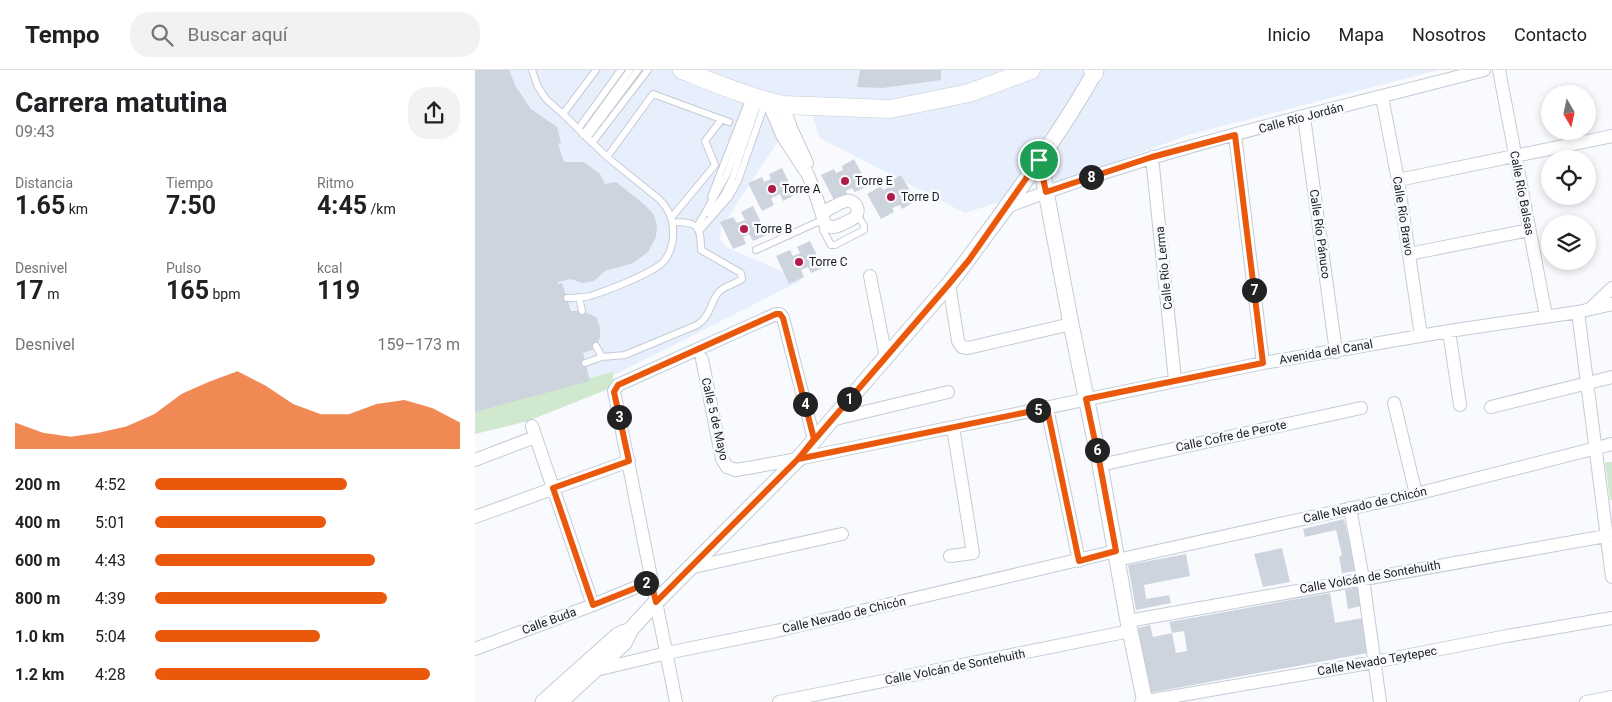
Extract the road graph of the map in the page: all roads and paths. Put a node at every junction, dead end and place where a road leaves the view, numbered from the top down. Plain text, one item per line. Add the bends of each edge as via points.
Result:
1 (531, 70) edge
2 (597, 70) edge
3 (621, 70) edge
4 (630, 70) edge
5 (639, 70) edge
6 (648, 70) edge
7 (682, 70) edge
8 (1031, 70) edge
9 (1483, 70) edge
10 (1499, 70) edge
11 (1095, 71) edge
12 (1382, 96) junction
13 (763, 100) junction
14 (563, 114) junction
15 (1304, 117) junction
16 (578, 129) junction
17 (1235, 135) junction
18 (1612, 136) edge
19 (587, 138) junction
20 (1515, 156) junction
21 (607, 157) junction
22 (1152, 157) junction
23 (1039, 160) junction
24 (1398, 180) junction
25 (1046, 192) junction
26 (1006, 207) junction
27 (857, 214) junction
28 (824, 217) junction
29 (672, 220) junction
30 (697, 228) junction
31 (1529, 230) junction
32 (757, 250) dead end
33 (1409, 254) junction
34 (870, 276) dead end
35 (949, 284) junction
36 (1612, 288) edge
37 (579, 297) junction
38 (567, 298) dead end
39 (1612, 304) edge
40 (1591, 308) junction
41 (582, 311) dead end
42 (1578, 312) junction
43 (1545, 316) junction
44 (1071, 324) junction
45 (1449, 331) junction
46 (1421, 336) junction
47 (596, 346) dead end
48 (1335, 352) junction
49 (602, 357) junction
50 (886, 357) junction
51 (701, 359) dead end
52 (585, 363) dead end
53 (1263, 363) junction
54 (1612, 377) edge
55 (1175, 380) junction
56 (1587, 384) junction
57 (948, 392) dead end
58 (1086, 399) junction
59 (1394, 403) dead end
60 (1460, 406) dead end
61 (1491, 407) dead end
62 (1047, 408) junction
63 (1361, 408) dead end
64 (831, 420) junction
65 (953, 428) junction
66 (814, 439) junction
67 (1612, 444) edge
68 (1596, 448) junction
69 (798, 459) junction
70 (475, 460) edge
71 (629, 461) junction
72 (1100, 465) junction
73 (553, 488) junction
74 (1416, 494) junction
75 (1350, 508) junction
76 (475, 517) edge
77 (843, 534) dead end
78 (1609, 536) edge
79 (951, 556) dead end
80 (1117, 556) junction
81 (1079, 561) junction
82 (689, 568) junction
83 (1612, 577) edge
84 (1363, 578) junction
85 (651, 582) junction
86 (656, 602) junction
87 (593, 605) junction
88 (1612, 618) edge
89 (1129, 626) junction
90 (631, 629) junction
91 (475, 649) edge
92 (667, 653) junction
93 (1374, 662) junction
94 (594, 671) junction
95 (571, 676) junction
96 (1612, 697) edge
97 (543, 702) edge
98 (560, 702) edge
99 (676, 702) edge
100 (779, 702) edge
101 (1143, 702) edge
102 (1380, 702) edge
103 (1586, 702) edge

1 - 14 lane via 542,94
2 - 14 lane
3 - 16 lane
4 - 19 lane
5 - 19 lane
6 - 19 lane
7 - 13 main road
8 - 13 main road via 969,93 890,109
9 - 12 street, Calle Río Jordán
10 - 20 street, Calle Río Balsas
11 - 23 street
12 - 15 street, Calle Río Jordán
12 - 24 street, Calle Río Bravo
13 - 28 street via 807,175
13 - 30 lane
13 - 30 lane via 724,195
14 - 16 lane
15 - 17 street, Calle Río Jordán
15 - 48 street, Calle Río Pánuco
16 - 19 lane
17 - 22 street, Calle Río Jordán
17 - 53 street
18 - 20 street
19 - 21 lane
20 - 24 street
20 - 31 street, Calle Río Balsas
21 - 29 lane via 657,197 666,206
21 - 29 lane via 653,94 725,121 705,141 715,165
22 - 25 street, Calle Río Jordán
22 - 55 street, Calle Río Lerma
23 - 25 street
23 - 26 street
24 - 33 street, Calle Río Bravo
25 - 26 street, Calle Río Jordán
25 - 44 street
26 - 35 street
27 - 28 street via 834,227 829,227
27 - 28 street via 855,204 846,201
27 - 28 lane via 864,230 835,245 831,245 823,230
28 - 32 lane
29 - 30 lane via 689,222
29 - 37 lane via 674,238 669,254 661,264 642,276 590,296
30 - 49 lane via 701,250 741,272 742,279 719,291 709,313 697,325 625,355
31 - 33 street
31 - 43 street, Calle Río Balsas
33 - 46 street, Calle Río Bravo
34 - 50 street
35 - 44 street via 958,341 962,347
35 - 50 street
36 - 40 street, Avenida del Canal
37 - 38 lane
37 - 41 lane
39 - 40 street, Avenida del Canal
40 - 42 street, Avenida del Canal
42 - 43 street, Avenida del Canal
42 - 56 street
43 - 45 street, Avenida del Canal
44 - 58 street
45 - 46 street, Avenida del Canal
45 - 60 street
46 - 48 street, Avenida del Canal
47 - 49 lane
48 - 53 street, Avenida del Canal
49 - 52 lane
50 - 64 street
51 - 69 street, Calle 5 de Mayo via 722,459 727,467 735,470
53 - 55 street, Avenida del Canal
54 - 56 street
55 - 58 street, Avenida del Canal
56 - 61 street
56 - 68 street
57 - 64 street
58 - 62 street, Avenida del Canal
58 - 72 street
59 - 74 street
62 - 65 street, Avenida del Canal
62 - 81 street
63 - 72 street, Calle Cofre de Perote
64 - 66 street
65 - 69 street, Avenida del Canal
65 - 79 street via 973,553
66 - 69 street
66 - 71 street via 783,318 776,314 618,385 614,392
67 - 68 street, Calle Nevado de Chicón
68 - 74 street, Calle Nevado de Chicón
68 - 78 street
69 - 82 street
70 - 73 street via 534,432
71 - 73 street
71 - 85 street
72 - 80 street
73 - 76 street
73 - 87 street
74 - 75 street, Calle Nevado de Chicón
75 - 80 street, Calle Nevado de Chicón
75 - 84 street
77 - 82 street
78 - 83 street
78 - 84 street, Calle Volcán de Sontehuith
80 - 81 street, Calle Nevado de Chicón
80 - 89 street
81 - 92 street, Calle Nevado de Chicón
82 - 86 street
84 - 89 street, Calle Volcán de Sontehuith
84 - 93 street
85 - 86 street
85 - 87 street, Calle Buda
86 - 90 street
86 - 92 street
87 - 91 street, Calle Buda
88 - 93 street, Calle Nevado Teytepec
89 - 100 street, Calle Volcán de Sontehuith
89 - 101 street
90 - 94 street via 624,643
90 - 95 street via 618,635
92 - 94 street, Calle Nevado de Chicón
92 - 99 street
93 - 101 street, Calle Nevado Teytepec
93 - 102 street
94 - 95 street, Calle Nevado de Chicón
94 - 98 street
95 - 97 street
96 - 103 street

